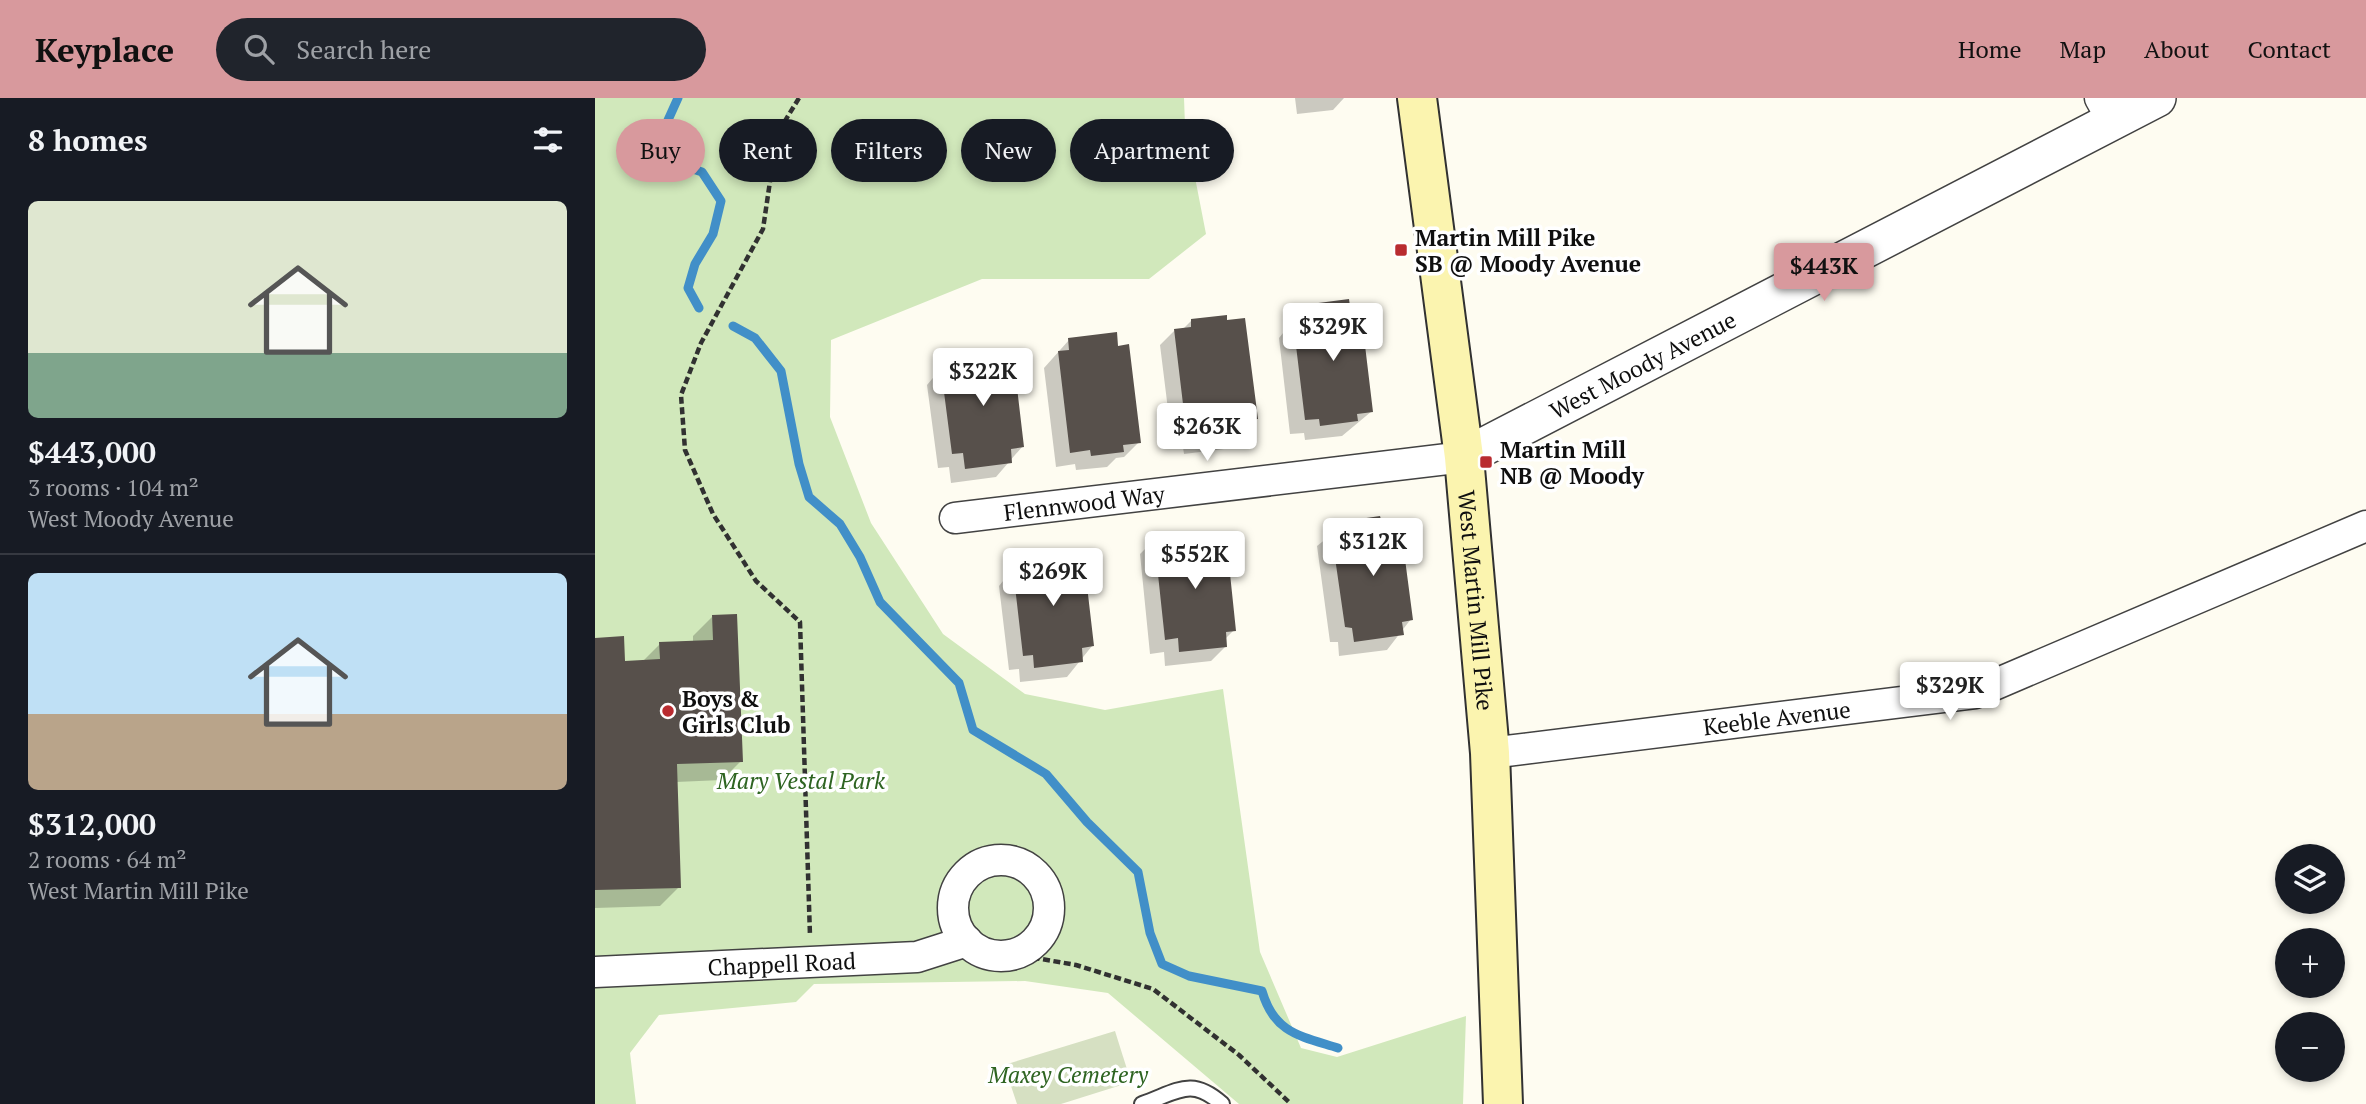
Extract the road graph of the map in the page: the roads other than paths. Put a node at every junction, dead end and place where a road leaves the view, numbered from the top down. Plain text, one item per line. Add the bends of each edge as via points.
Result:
1 (1417, 98) edge
2 (2157, 98) edge
3 (2107, 110) edge
4 (1464, 457) junction
5 (955, 518) dead end
6 (2366, 526) edge
7 (1490, 753) junction
8 (967, 941) junction
9 (595, 972) edge
10 (1142, 1104) edge
11 (1222, 1104) edge
12 (1503, 1104) edge

1 - 4 main road, West Martin Mill Pike
2 - 3 street, West Moody Avenue
3 - 4 street, West Moody Avenue
4 - 5 street, Flennwood Way
4 - 7 main road, West Martin Mill Pike
6 - 7 street, Keeble Avenue via 1975,693
7 - 12 main road, West Martin Mill Pike
8 - 8 street via 953,912 961,881 985,862 1001,860 1016,862 1041,880 1050,909 1039,937 1027,948 1012,954 987,953
8 - 9 street, Chappell Road via 917,957
10 - 11 lane via 1188,1087 1201,1087

